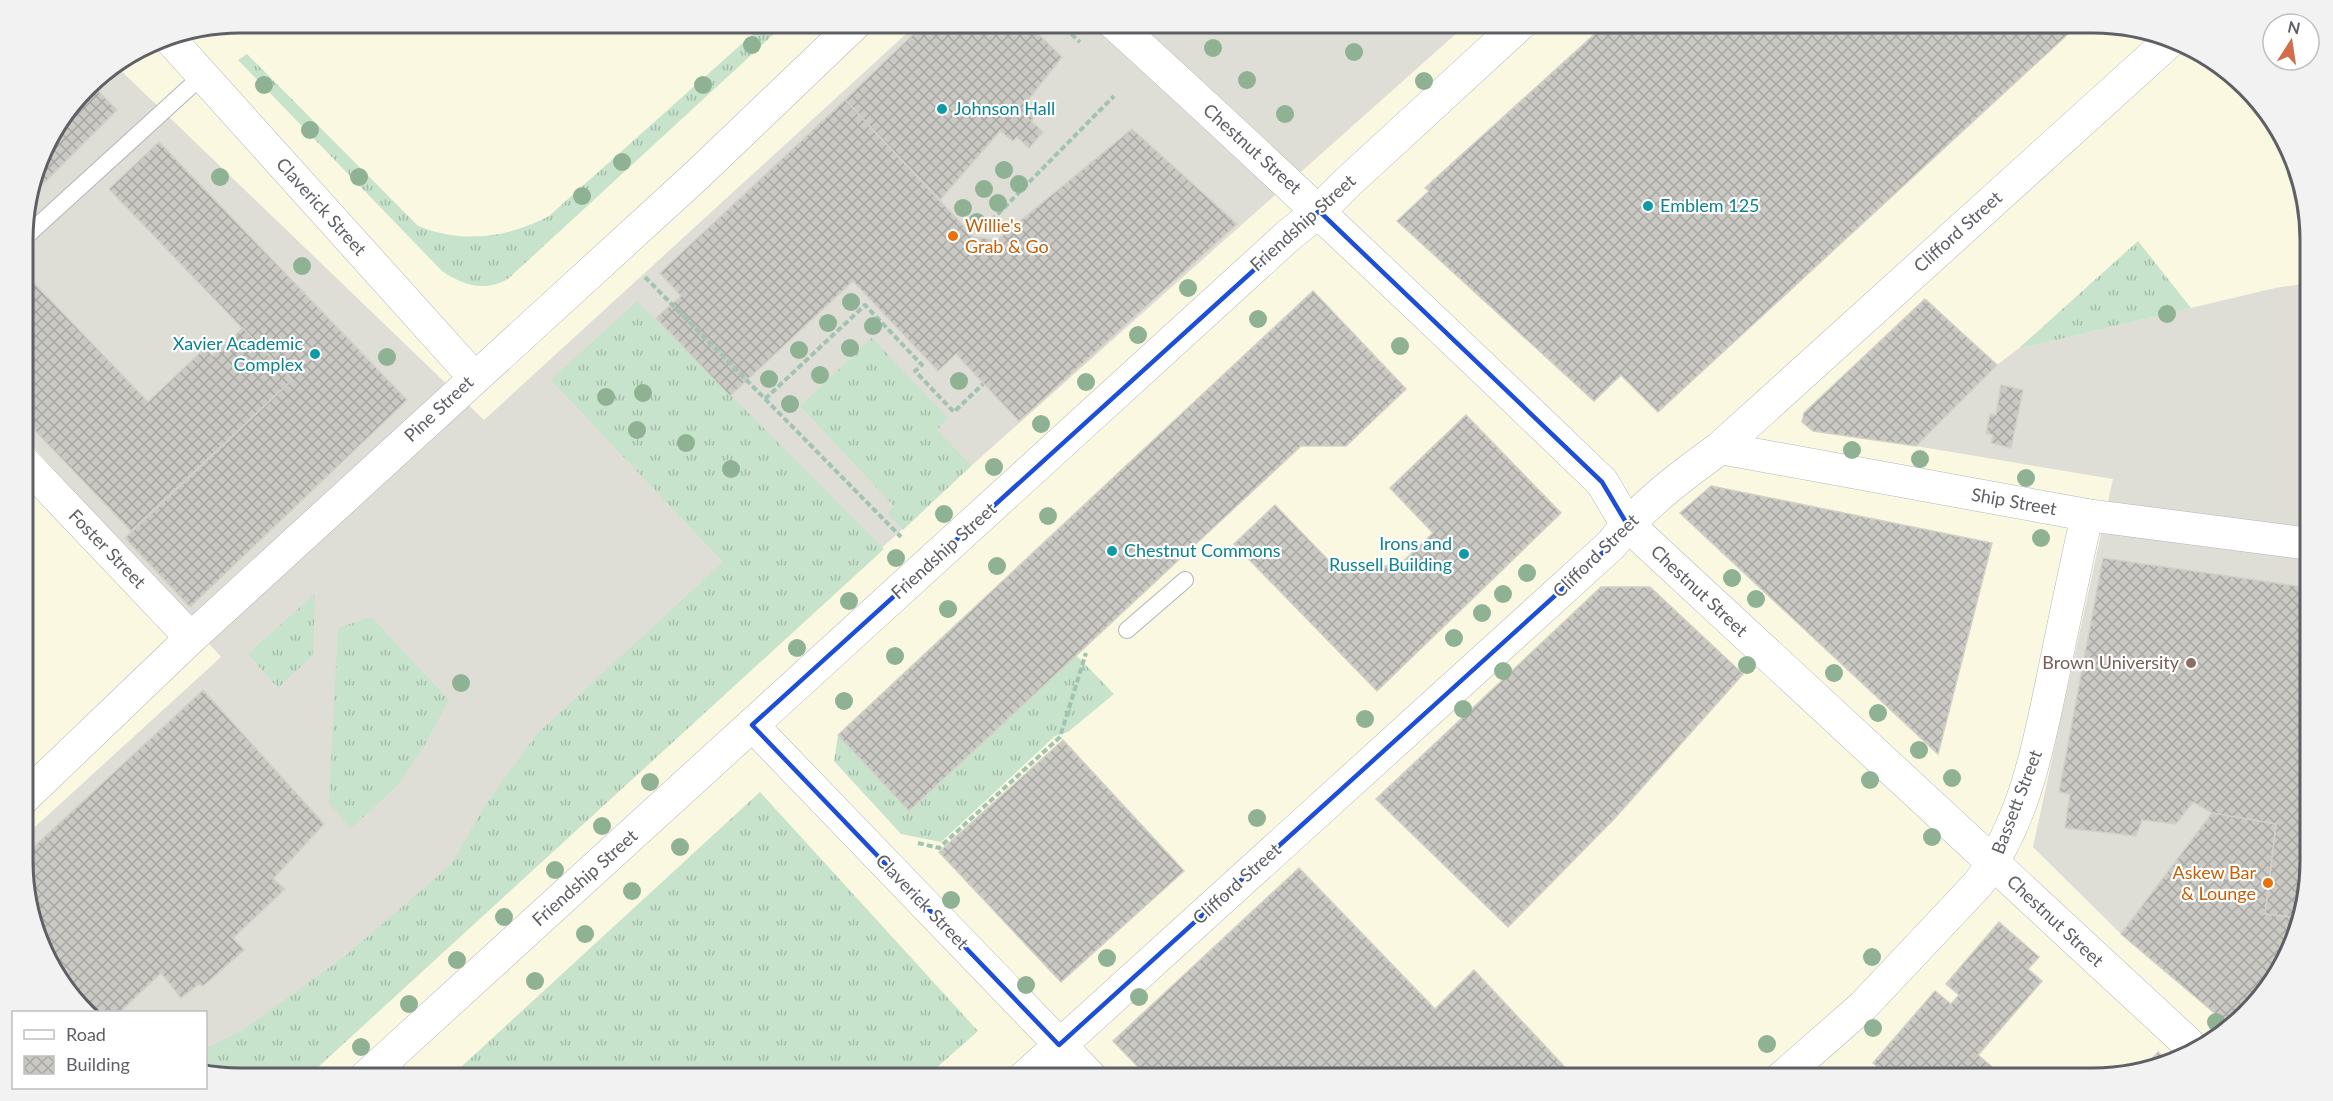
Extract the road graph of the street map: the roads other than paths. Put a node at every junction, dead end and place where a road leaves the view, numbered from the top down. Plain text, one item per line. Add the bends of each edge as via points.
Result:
1 (846, 33) edge
2 (1125, 33) edge
3 (1510, 33) edge
4 (174, 44) edge
5 (2164, 46) edge
6 (203, 75) junction
7 (1319, 212) junction
8 (33, 230) edge
9 (474, 377) junction
10 (1720, 448) junction
11 (33, 471) edge
12 (2087, 515) junction
13 (1628, 524) junction
14 (2300, 543) edge
15 (1185, 580) dead end
16 (1127, 630) dead end
17 (190, 638) junction
18 (752, 726) junction
19 (33, 789) edge
20 (1993, 864) junction
21 (1059, 1045) junction
22 (2189, 1045) edge
23 (375, 1068) edge
24 (1035, 1068) edge
25 (1082, 1068) edge
26 (1792, 1068) edge

1 - 9 street, Pine Street via 696,176
2 - 7 street, Chestnut Street
3 - 7 street, Friendship Street
4 - 6 street, Claverick Street
5 - 10 street, Clifford Street
6 - 8 lane
6 - 9 street, Claverick Street
7 - 13 street, Chestnut Street via 1602,482
7 - 18 street, Friendship Street via 1289,235
9 - 17 street, Pine Street
10 - 12 street, Ship Street
10 - 13 street, Clifford Street via 1674,481
11 - 17 street, Foster Street
12 - 14 street, Ship Street
12 - 20 street, Bassett Street via 2034,767
13 - 20 street, Chestnut Street
13 - 21 street, Clifford Street via 1602,553
15 - 16 lane
17 - 19 street, Pine Street
18 - 21 street, Claverick Street
18 - 23 street, Friendship Street
20 - 22 street, Chestnut Street
20 - 26 street, Bassett Street via 1863,1006
21 - 24 street, Clifford Street
21 - 25 street, Claverick Street

